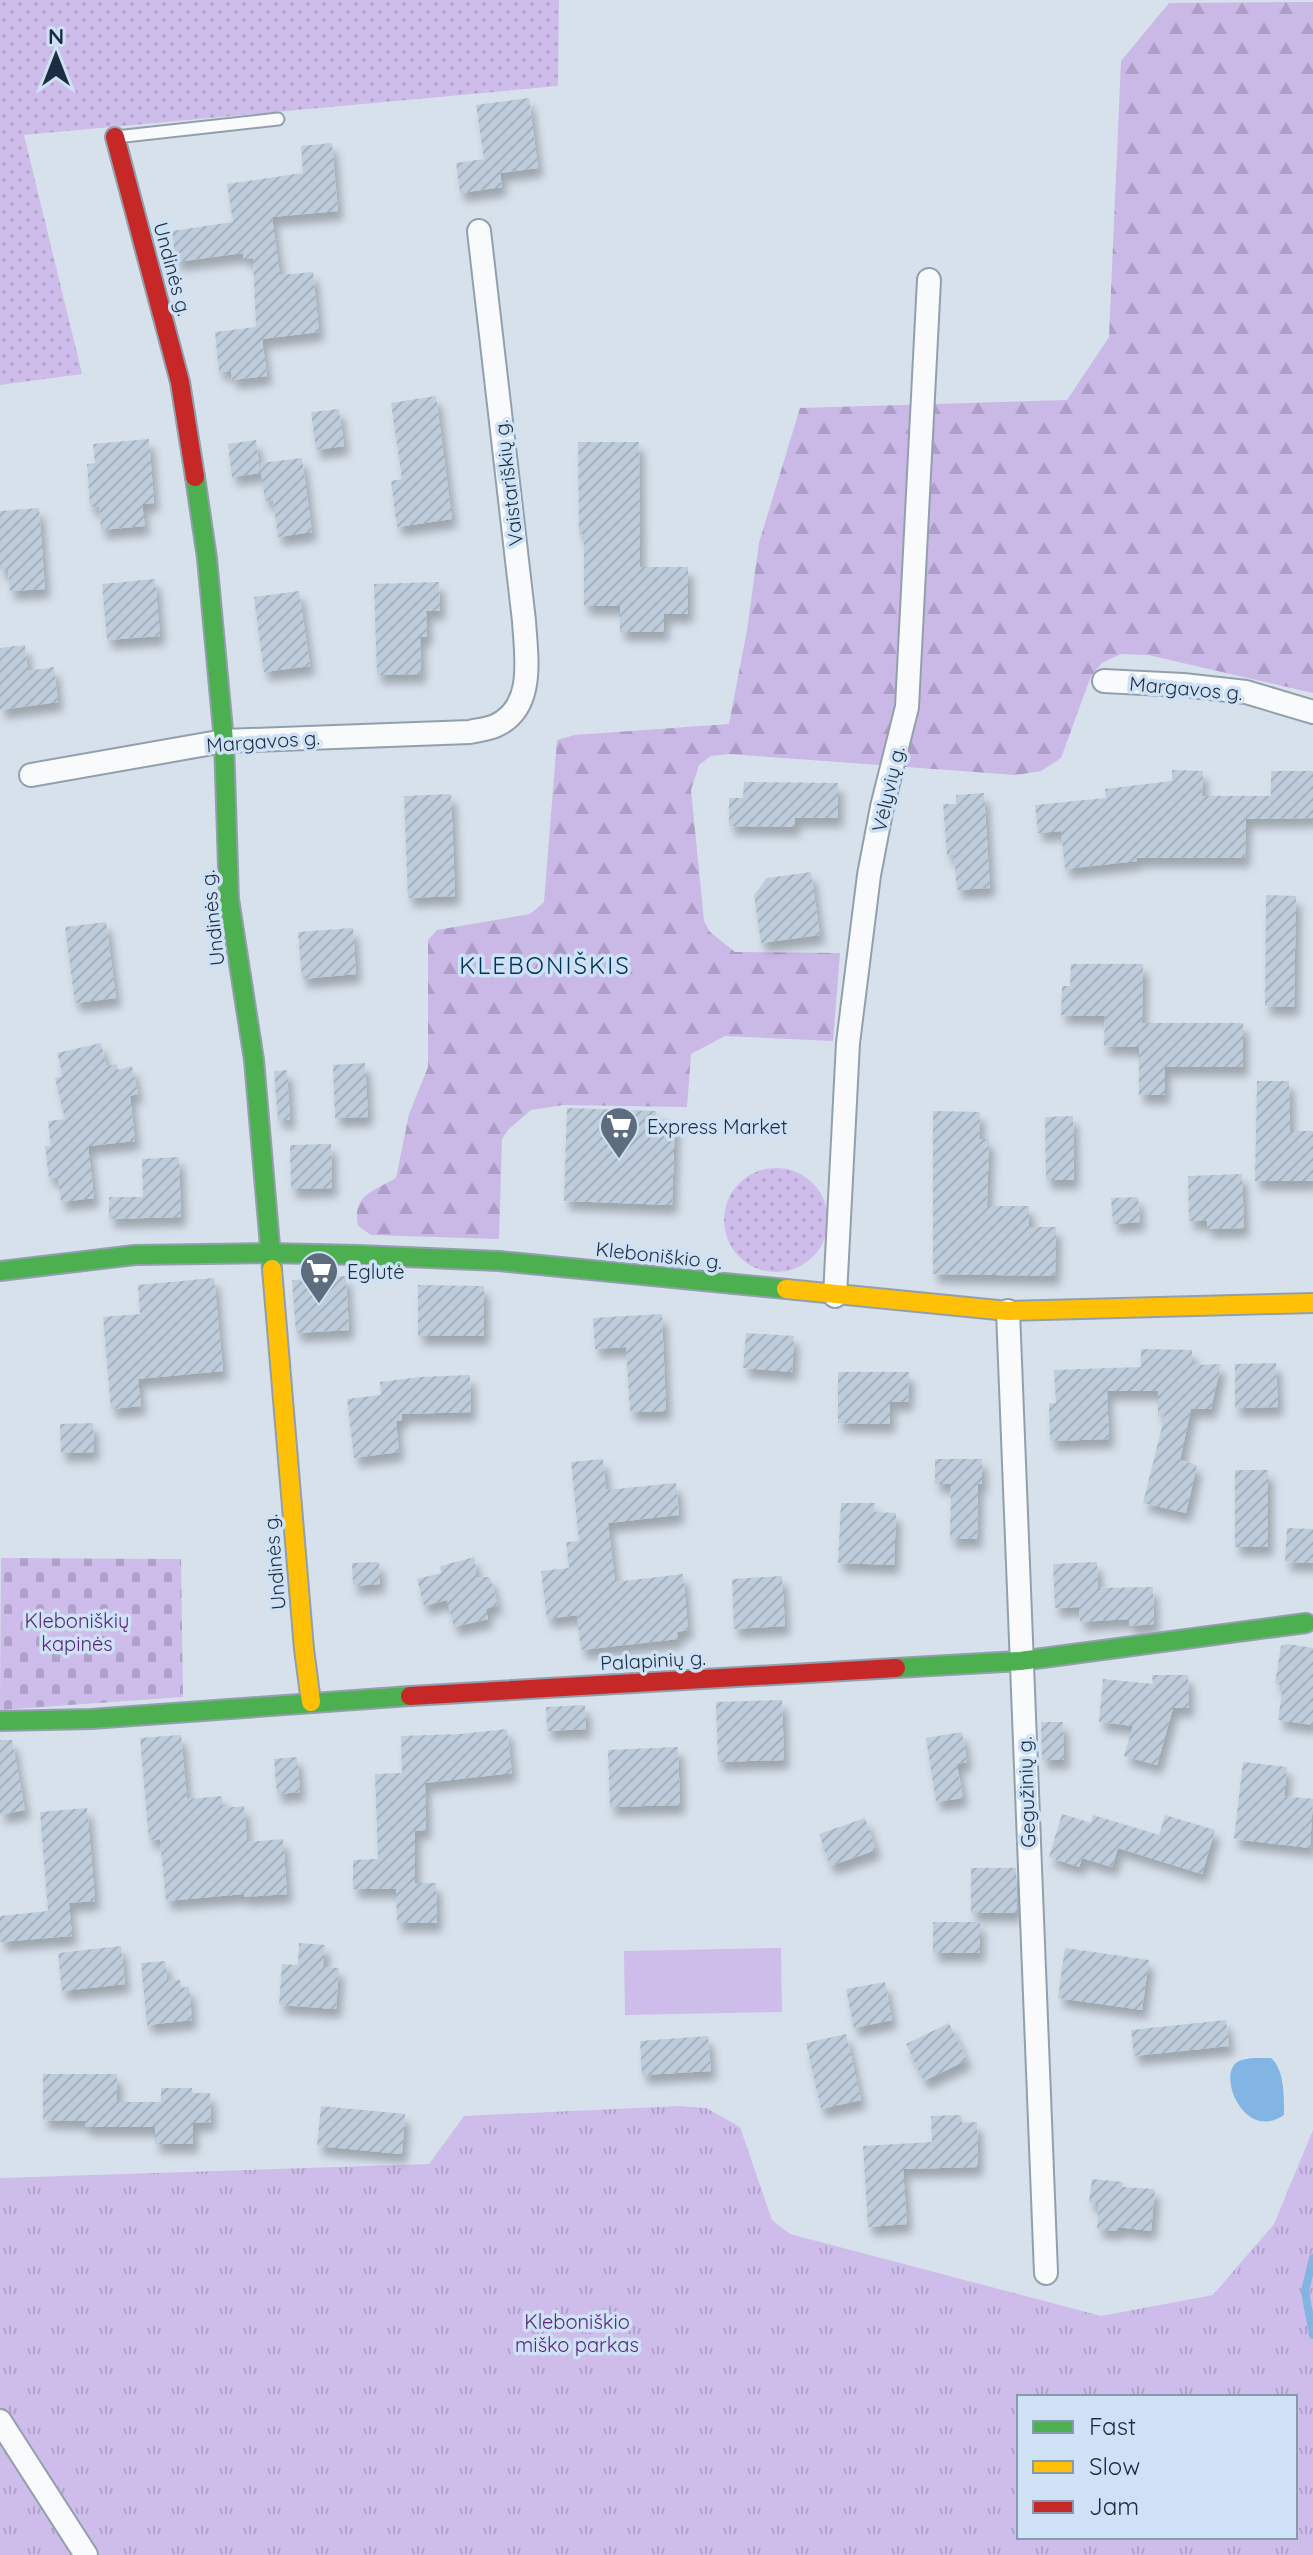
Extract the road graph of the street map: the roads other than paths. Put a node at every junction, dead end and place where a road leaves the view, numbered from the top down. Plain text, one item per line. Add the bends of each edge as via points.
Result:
1 (278, 119) dead end
2 (115, 137) joint
3 (479, 231) dead end
4 (929, 280) dead end
5 (1104, 681) dead end
6 (1313, 712) edge
7 (497, 725) joint
8 (224, 741) junction
9 (31, 775) dead end
10 (269, 1253) junction
11 (0, 1271) edge
12 (835, 1296) junction
13 (1313, 1303) edge
14 (1008, 1311) junction
15 (1306, 1623) dead end
16 (1020, 1661) junction
17 (311, 1702) junction
18 (0, 1721) edge
19 (1046, 2273) dead end
20 (0, 2421) edge
21 (86, 2555) edge

1 - 2 lane
2 - 8 street, Undinės g. via 180,382 207,558
3 - 7 street, Vaistariškių g. via 527,669 524,693
4 - 12 street, Vėlyvių g. via 907,707 869,875 848,1043
5 - 6 street, Margavos g. via 1246,692
7 - 8 street, Margavos g. via 470,732
8 - 9 street, Margavos g.
8 - 10 street, Undinės g. via 229,899 254,1060
10 - 11 street, Kleboniškio g. via 135,1255
10 - 12 street, Kleboniškio g. via 499,1261
10 - 17 street, Undinės g.
12 - 14 street, Kleboniškio g.
13 - 14 street, Kleboniškio g.
14 - 16 street, Gegužinių g.
15 - 16 street, Palapinių g.
16 - 17 street, Palapinių g.
16 - 19 street, Gegužinių g.
17 - 18 street, Palapinių g.
20 - 21 street

